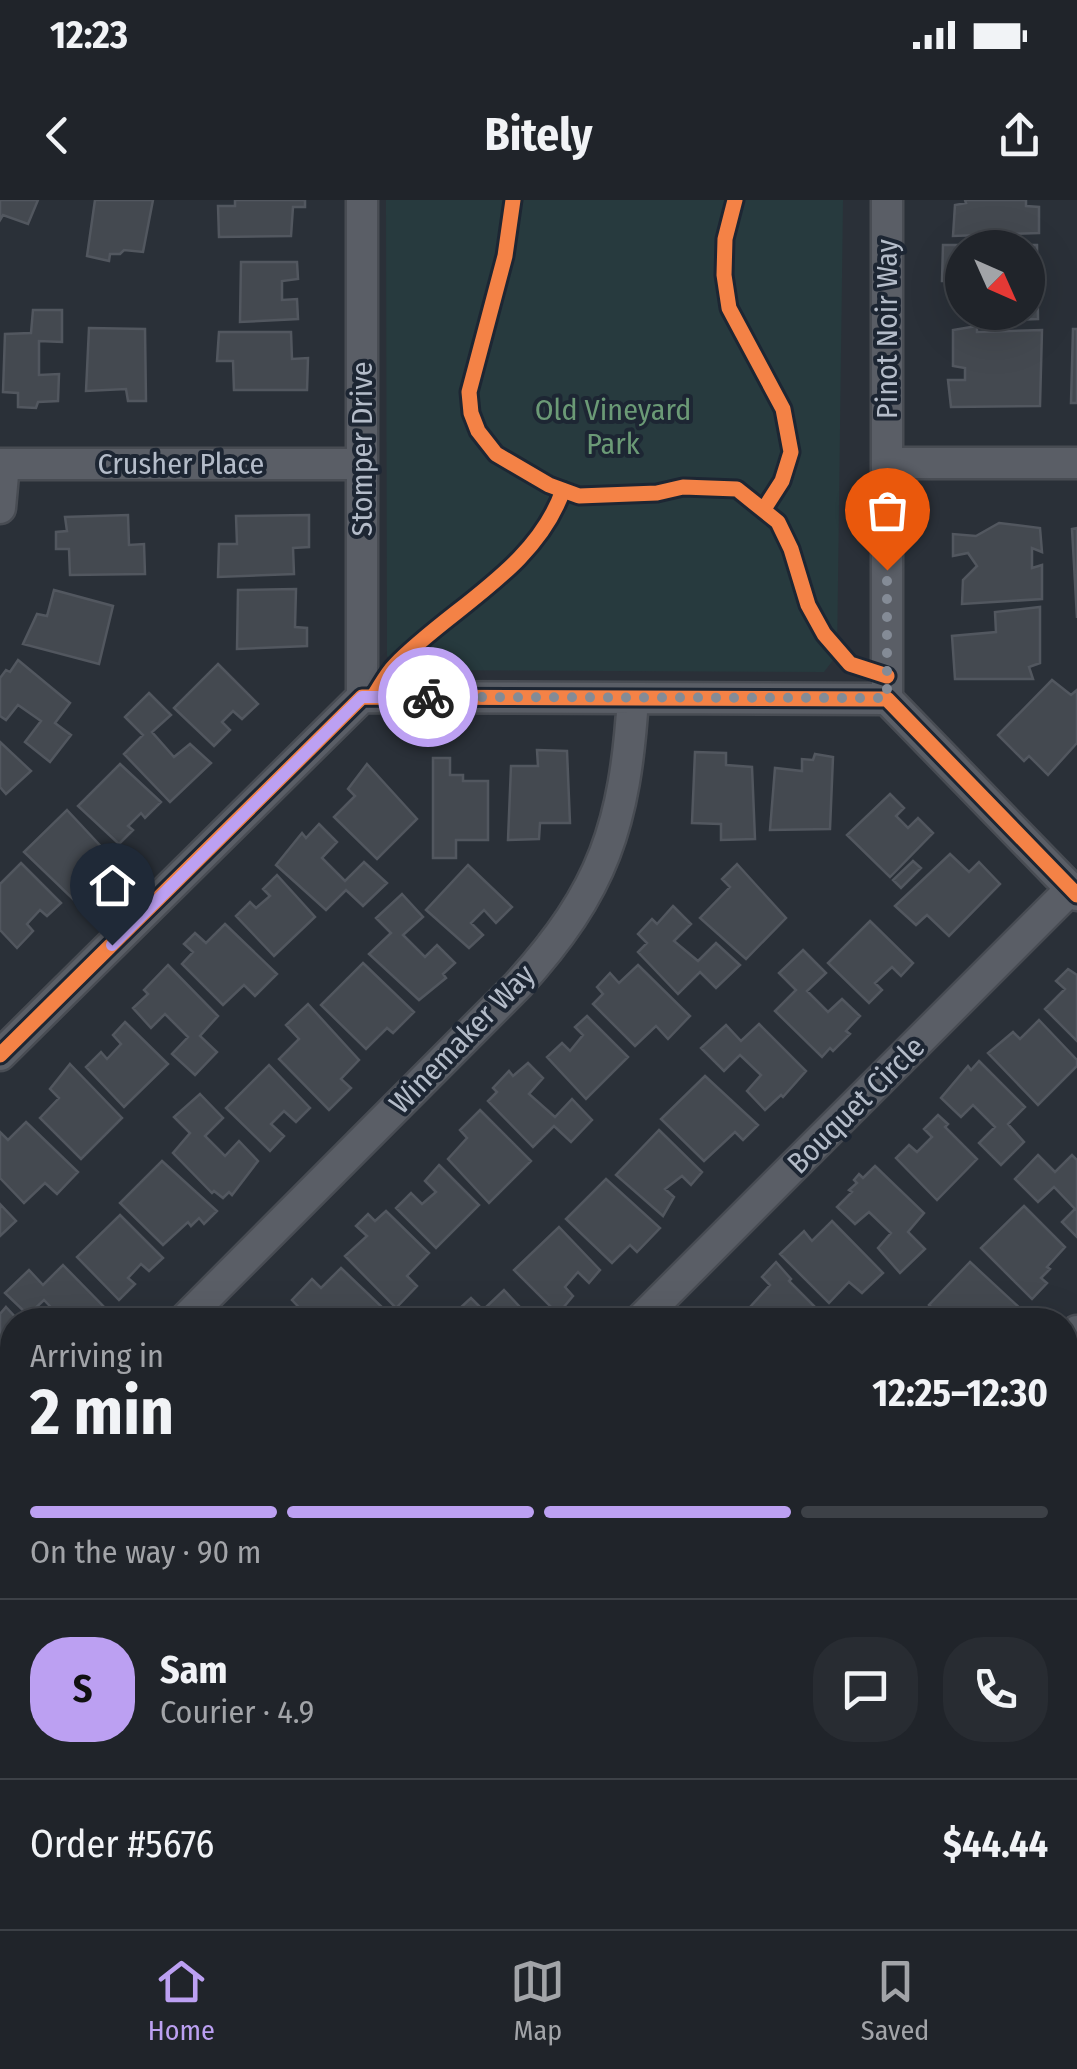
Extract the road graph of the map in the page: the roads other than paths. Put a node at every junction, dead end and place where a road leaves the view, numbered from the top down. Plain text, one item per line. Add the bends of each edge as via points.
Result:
1 (362, 200) edge
2 (887, 200) edge
3 (887, 463) junction
4 (1077, 463) edge
5 (2, 464) edge
6 (362, 464) junction
7 (0, 508) edge
8 (362, 697) junction
9 (634, 698) junction
10 (887, 698) junction
11 (1074, 892) edge
12 (0, 1055) edge
13 (196, 1308) edge
14 (652, 1308) edge

1 - 6 street, Stomper Drive
2 - 3 street, Pinot Noir Way
3 - 4 street
3 - 10 street, Pinot Noir Way
5 - 6 street, Crusher Place
5 - 7 street
6 - 8 street, Stomper Drive
8 - 9 street
8 - 12 street
9 - 10 street
9 - 13 street, Winemaker Way via 620,809 606,857 557,942
10 - 11 street
11 - 14 street, Bouquet Circle

